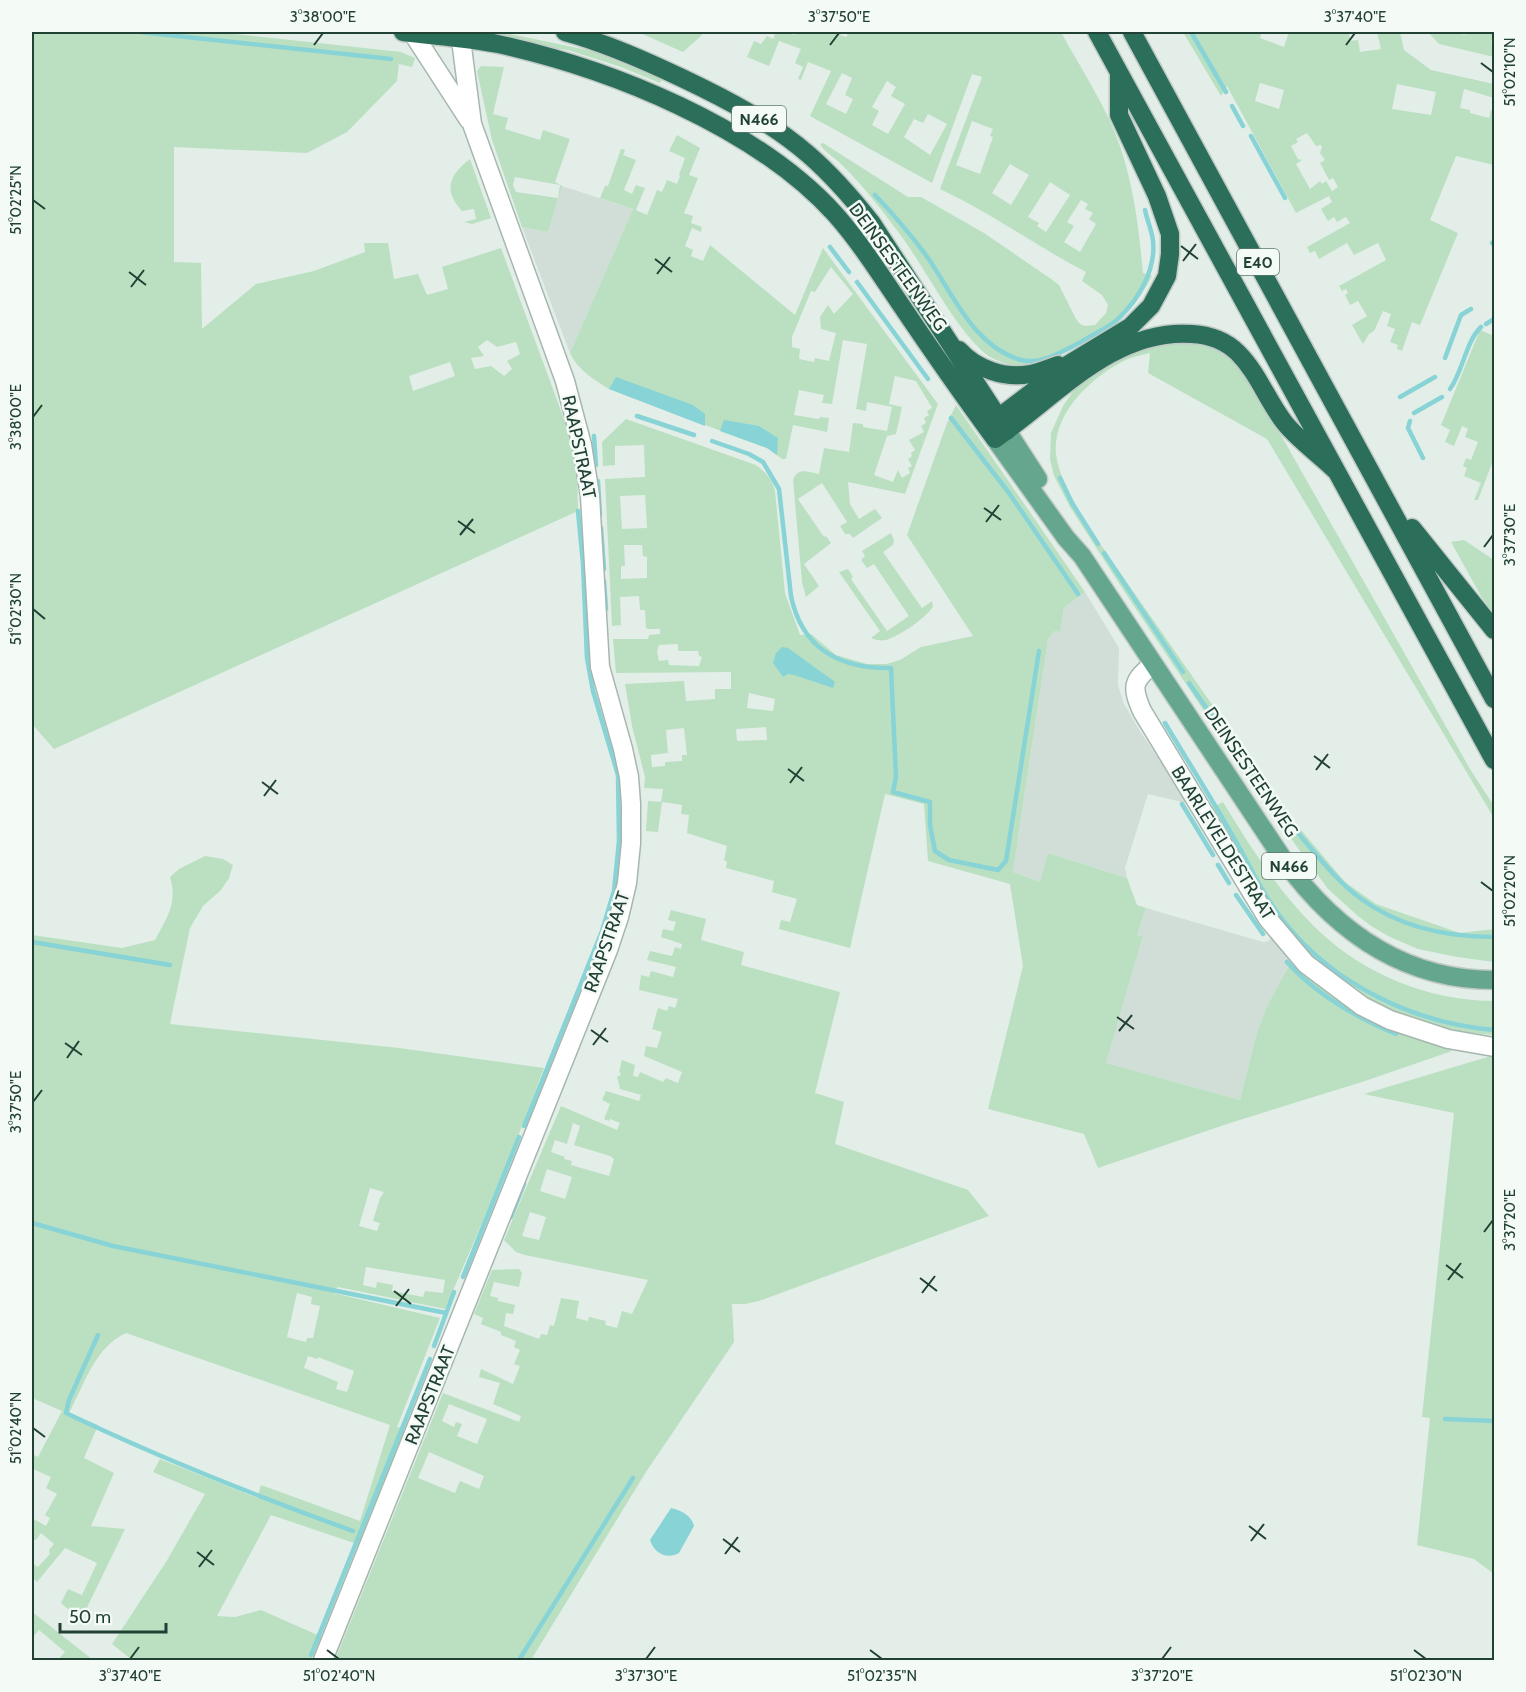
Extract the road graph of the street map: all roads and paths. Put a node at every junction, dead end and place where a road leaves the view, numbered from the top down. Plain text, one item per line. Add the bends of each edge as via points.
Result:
1 (409, 32) edge
2 (565, 32) edge
3 (1097, 32) edge
4 (1132, 32) edge
5 (460, 35) edge
6 (1119, 73) junction
7 (472, 124) junction
8 (789, 139) junction
9 (775, 161) junction
10 (946, 336) junction
11 (1069, 364) junction
12 (996, 429) junction
13 (1337, 472) junction
14 (1383, 492) junction
15 (1494, 630) edge
16 (1153, 664) junction
17 (1494, 699) edge
18 (1494, 760) edge
19 (1494, 980) edge
20 (1494, 1047) edge
21 (323, 1660) edge

1 - 5 highway, DEINSESTEENWEG / N466
1 - 7 street, RAAPSTRAAT
2 - 8 highway, DEINSESTEENWEG / N466 via 663,69 739,107
3 - 6 highway, E40
4 - 14 highway, E40
5 - 7 street, RAAPSTRAAT
5 - 9 highway, DEINSESTEENWEG / N466 via 537,54 634,87 728,132
6 - 11 highway via 1119,115 1166,219 1170,234 1169,265 1158,296 1138,320
6 - 13 highway, E40
7 - 21 street, RAAPSTRAAT via 565,381 582,445 590,496 600,667 629,777 631,843 627,883 608,950
8 - 9 highway
8 - 10 highway, DEINSESTEENWEG / N466 via 826,172 871,222
9 - 12 highway, DEINSESTEENWEG / N466 via 817,195 863,247
10 - 11 highway via 967,358 997,373 1028,374
10 - 12 highway, DEINSESTEENWEG / N466
11 - 12 highway
12 - 13 highway via 1126,346 1159,334 1199,334 1236,351 1285,423
12 - 16 main road, DEINSESTEENWEG / N466
13 - 18 highway, E40
14 - 15 highway
14 - 17 highway, E40
16 - 19 main road, DEINSESTEENWEG / N466 via 1289,867 1325,909 1359,937 1405,962 1443,975
16 - 20 street, BAARLEVELDESTRAAT via 1134,684 1142,711 1268,920 1306,964 1362,1006 1390,1020

